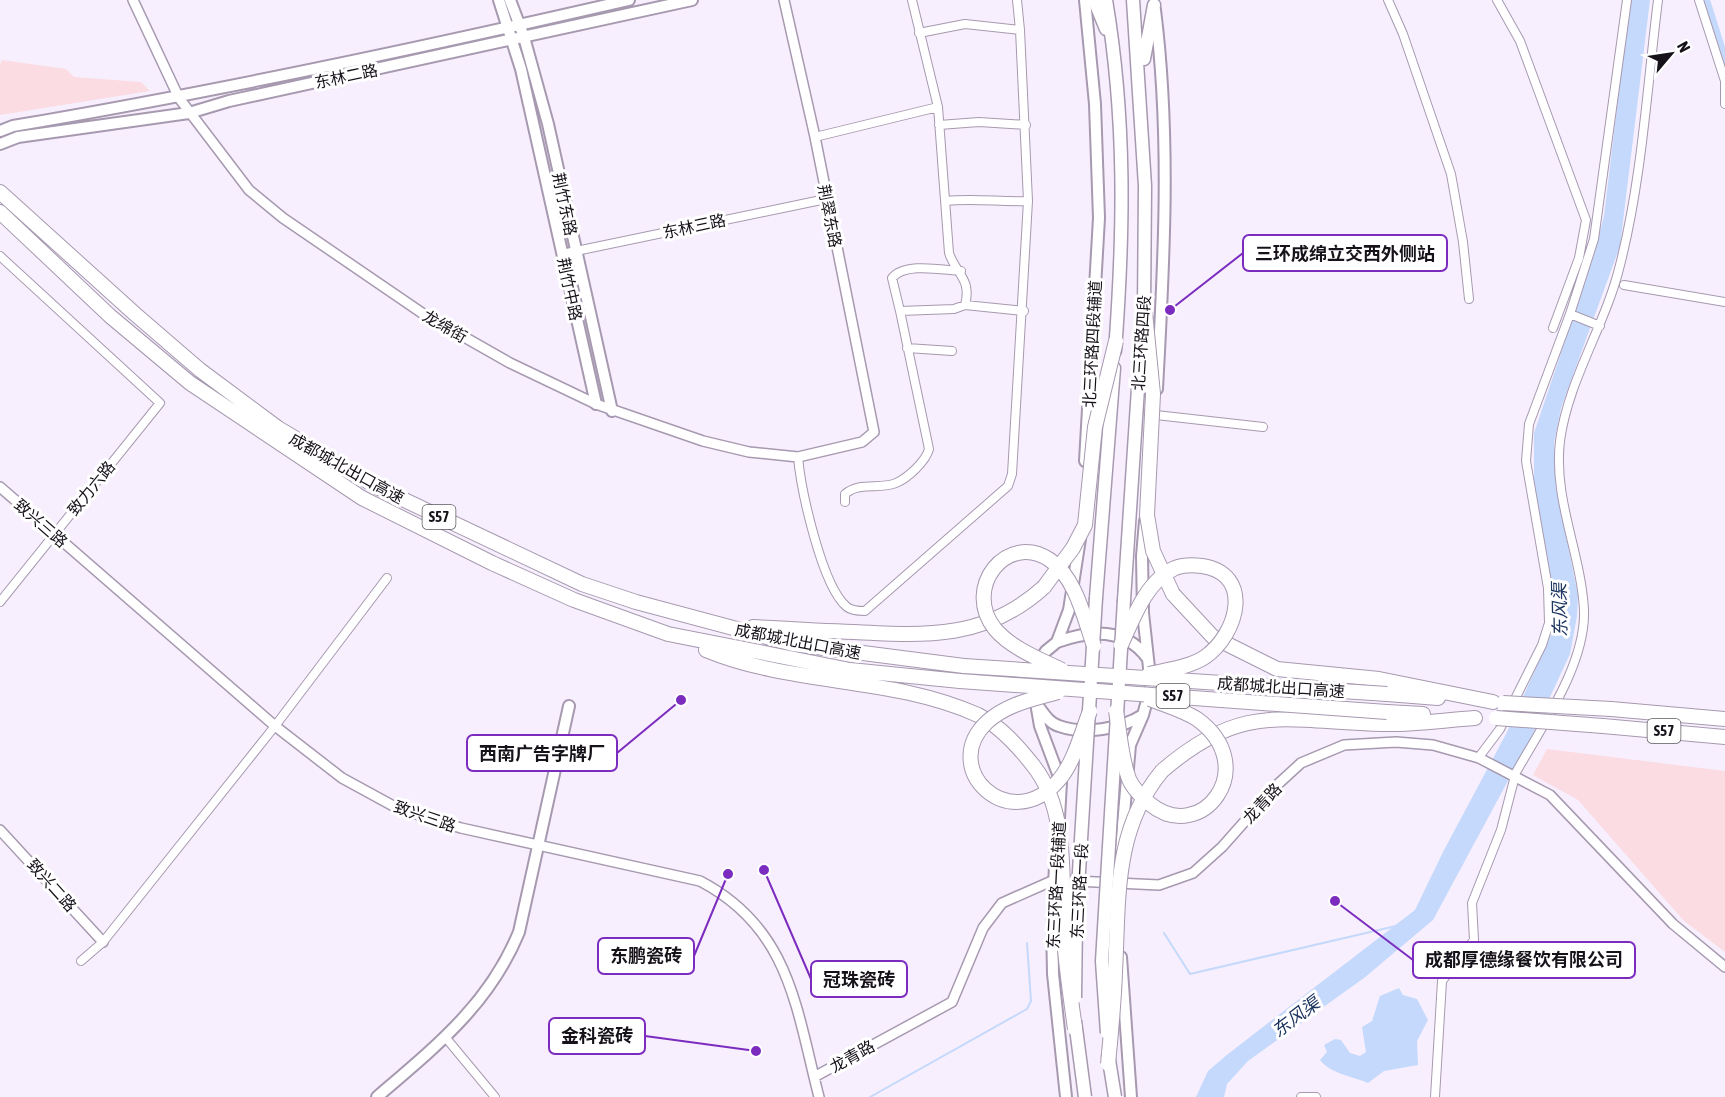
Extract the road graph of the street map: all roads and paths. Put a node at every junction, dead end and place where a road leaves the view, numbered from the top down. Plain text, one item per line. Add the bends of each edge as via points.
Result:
1 (133, 0) edge
2 (499, 0) edge
3 (510, 0) edge
4 (629, 0) edge
5 (692, 0) edge
6 (784, 0) edge
7 (912, 0) edge
8 (1017, 0) edge
9 (1085, 0) edge
10 (1094, 0) edge
11 (1106, 0) edge
12 (1133, 0) edge
13 (1388, 0) edge
14 (1497, 0) edge
15 (1627, 0) edge
16 (1658, 0) edge
17 (1699, 0) edge
18 (1154, 3) edge
19 (514, 26) junction
20 (1020, 30) junction
21 (919, 33) junction
22 (519, 38) junction
23 (1115, 50) junction
24 (179, 98) junction
25 (1725, 104) edge
26 (938, 107) junction
27 (1142, 108) junction
28 (189, 113) junction
29 (939, 125) junction
30 (1026, 125) junction
31 (0, 131) edge
32 (815, 137) junction
33 (0, 144) edge
34 (0, 192) edge
35 (826, 199) junction
36 (946, 201) junction
37 (1028, 201) junction
38 (0, 213) edge
39 (575, 251) junction
40 (562, 254) junction
41 (0, 256) edge
42 (961, 271) junction
43 (1624, 285) dead end
44 (1469, 299) dead end
45 (1144, 302) junction
46 (1725, 302) edge
47 (965, 305) junction
48 (900, 311) junction
49 (1024, 311) junction
50 (1570, 314) junction
51 (1599, 326) junction
52 (1552, 328) dead end
53 (1116, 342) junction
54 (907, 348) junction
55 (952, 351) dead end
56 (596, 404) junction
57 (612, 411) junction
58 (1156, 415) junction
59 (1263, 427) dead end
60 (874, 432) joint
61 (798, 457) junction
62 (0, 487) edge
63 (845, 502) dead end
64 (54, 534) junction
65 (387, 578) dead end
66 (0, 602) edge
67 (721, 626) junction
68 (668, 634) junction
69 (1057, 642) junction
70 (1121, 645) junction
71 (1094, 646) junction
72 (1150, 662) junction
73 (1069, 673) junction
74 (1038, 677) joint
75 (1135, 678) junction
76 (1091, 684) joint
77 (1118, 686) joint
78 (1072, 689) junction
79 (1134, 693) junction
80 (1498, 703) junction
81 (1036, 704) junction
82 (569, 706) dead end
83 (1090, 711) junction
84 (1116, 711) junction
85 (1143, 715) junction
86 (1475, 718) junction
87 (1725, 719) edge
88 (275, 726) junction
89 (1725, 737) edge
90 (1479, 758) junction
91 (1515, 776) junction
92 (0, 830) edge
93 (539, 845) junction
94 (1054, 879) junction
95 (1118, 883) junction
96 (103, 942) junction
97 (81, 961) dead end
98 (1725, 967) edge
99 (1075, 1029) junction
100 (446, 1038) junction
101 (1108, 1064) junction
102 (814, 1077) junction
103 (377, 1097) edge
104 (495, 1097) edge
105 (819, 1097) edge
106 (1066, 1097) edge
107 (1085, 1097) edge
108 (1114, 1097) edge
109 (1131, 1097) edge
110 (1301, 1097) edge
111 (1316, 1097) edge
112 (1435, 1097) edge

1 - 24 street, 龙绵街
2 - 19 main road
3 - 19 main road, 荆竹东路
4 - 19 main road, 东林二路
5 - 22 main road, 东林二路
6 - 32 street, 荆翠东路
7 - 21 street
8 - 20 street
9 - 69 main road, 北三环路四段辅道 via 1100,219 1080,540 1069,610
10 - 23 highway
11 - 23 highway, 北三环路四段
12 - 27 highway, 北三环路四段
13 - 44 street via 1451,174
14 - 52 street via 1520,41 1586,220 1579,258
15 - 50 street via 1599,213
16 - 51 street via 1628,228 1620,266
17 - 25 street via 1725,81
18 - 27 highway via 1144,52
18 - 58 main road via 1163,75 1166,158
19 - 22 main road, 荆竹东路
19 - 24 main road, 东林二路
20 - 21 street via 965,24
20 - 30 street
21 - 26 street
22 - 28 main road, 东林二路
22 - 39 main road, 荆竹东路 via 548,124
22 - 40 main road, 荆竹中路
23 - 53 highway, 北三环路四段 via 1123,191
24 - 28 street, 龙绵街
24 - 31 main road, 东林二路
26 - 29 street
26 - 32 street
27 - 45 highway, 北三环路四段
28 - 33 main road, 东林二路 via 18,137
28 - 56 street, 龙绵街 via 249,190 283,218 422,313 510,363
29 - 30 street
29 - 36 street
30 - 37 street
32 - 35 street, 荆翠东路
34 - 67 highway, 成都城北出口高速 / S57 via 200,370 278,428 377,487 582,584
35 - 39 street, 东林三路
35 - 60 street, 荆翠东路
36 - 37 street
36 - 42 street via 949,252
37 - 49 street
38 - 68 highway, 成都城北出口高速 / S57 via 110,316 190,383 362,498 574,600
39 - 40 street, 东林三路
39 - 57 main road, 荆竹东路
40 - 56 main road, 荆竹中路
41 - 64 street, 致力六路 via 160,403
42 - 47 street via 965,279
42 - 48 street via 897,272 892,278
43 - 46 street
45 - 70 highway, 北三环路四段, bridge
45 - 80 highway, bridge via 1153,394 1147,515 1153,551 1173,594 1213,637 1277,669 1379,679
47 - 48 street
47 - 49 street
48 - 54 street
49 - 61 street via 1008,486 865,611 849,609 835,593 820,554
50 - 51 street
50 - 90 street via 1527,439 1526,461 1548,588 1549,623 1500,729
51 - 91 street via 1568,408 1558,467 1582,594 1582,637 1574,664
53 - 67 highway, bridge via 1095,427 1085,525 1044,587 1022,607 972,628 940,634 904,636
53 - 71 highway, 北三环路四段, bridge
54 - 55 street
54 - 63 street via 929,449 927,457 896,483 853,487 845,494
56 - 57 street, 龙绵街
57 - 61 street, 龙绵街 via 704,441 749,452
58 - 59 street
58 - 72 main road via 1142,556 1143,613
60 - 61 street, 龙绵街 via 861,442
62 - 64 street, 致兴三路
64 - 66 street, 致力六路
64 - 88 street, 致兴三路
65 - 88 street
67 - 73 highway, 成都城北出口高速 / S57, bridge via 793,644 964,666
68 - 78 highway, 成都城北出口高速 / S57, bridge via 850,670
68 - 99 highway, bridge via 712,652 776,670 913,693 979,716 1011,738 1032,764 1057,816
69 - 72 main road via 1081,634 1113,634 1134,642
69 - 74 main road, 北三环路四段辅道 via 1038,663
70 - 75 highway, bridge via 1138,608 1156,583 1175,568 1210,568 1226,578 1237,607 1229,634 1203,658
70 - 77 highway, 北三环路四段, bridge
71 - 73 highway, bridge via 1072,587 1050,560 1017,553 995,567 985,581 982,597 995,629 1029,654
71 - 76 highway, 北三环路四段, bridge
72 - 85 main road via 1151,686
73 - 75 highway, 成都城北出口高速 / S57, bridge
74 - 81 main road, 东三环路一段辅道
75 - 80 highway, 成都城北出口高速 / S57, bridge
76 - 83 highway, 东三环路一段, bridge
77 - 84 highway, 东三环路一段, bridge
78 - 79 highway, 成都城北出口高速 / S57, bridge
78 - 83 highway, bridge via 1011,706 986,723 971,752 978,782 1000,801 1029,802 1043,794 1058,781 1071,759
79 - 84 highway, bridge via 1196,718 1220,743 1226,759 1226,776 1212,802 1185,816 1169,814 1140,796 1130,781
79 - 86 highway, 成都城北出口高速 / S57, bridge
80 - 87 highway, 成都城北出口高速 / S57, bridge
81 - 85 main road via 1057,726 1074,729 1128,725
81 - 94 main road, 东三环路一段辅道 via 1061,782
82 - 93 main road
83 - 99 highway, 东三环路一段, bridge via 1076,920
84 - 101 highway, 东三环路一段, bridge via 1102,961
85 - 95 main road via 1130,746
86 - 89 highway, 成都城北出口高速 / S57, bridge
86 - 101 highway, bridge via 1384,724 1287,717 1245,723 1213,734 1162,771 1134,813 1124,850
88 - 93 street, 致兴三路 via 342,778 397,808 461,828
88 - 96 street
90 - 91 street, 龙青路
90 - 95 street, 龙青路 via 1433,745 1396,742 1344,745 1320,753 1301,763 1277,785 1222,847 1193,873 1159,885
91 - 98 street, 龙青路 via 1550,795 1673,924
91 - 112 street via 1502,830 1472,903 1474,940 1442,981
92 - 96 street, 致兴二路
93 - 100 main road via 519,932 507,962 486,994
93 - 102 street, 致兴三路 via 700,881 728,896 766,936 780,958
94 - 95 street, 龙青路
94 - 102 street, 龙青路 via 1002,903 983,928 952,1002
94 - 106 main road, 东三环路一段辅道 via 1053,974
95 - 109 main road
96 - 97 street
99 - 107 highway, 东三环路一段, bridge
100 - 103 main road
100 - 104 street
101 - 108 highway, 东三环路一段, bridge
102 - 105 street, 致兴三路
110 - 111 street

